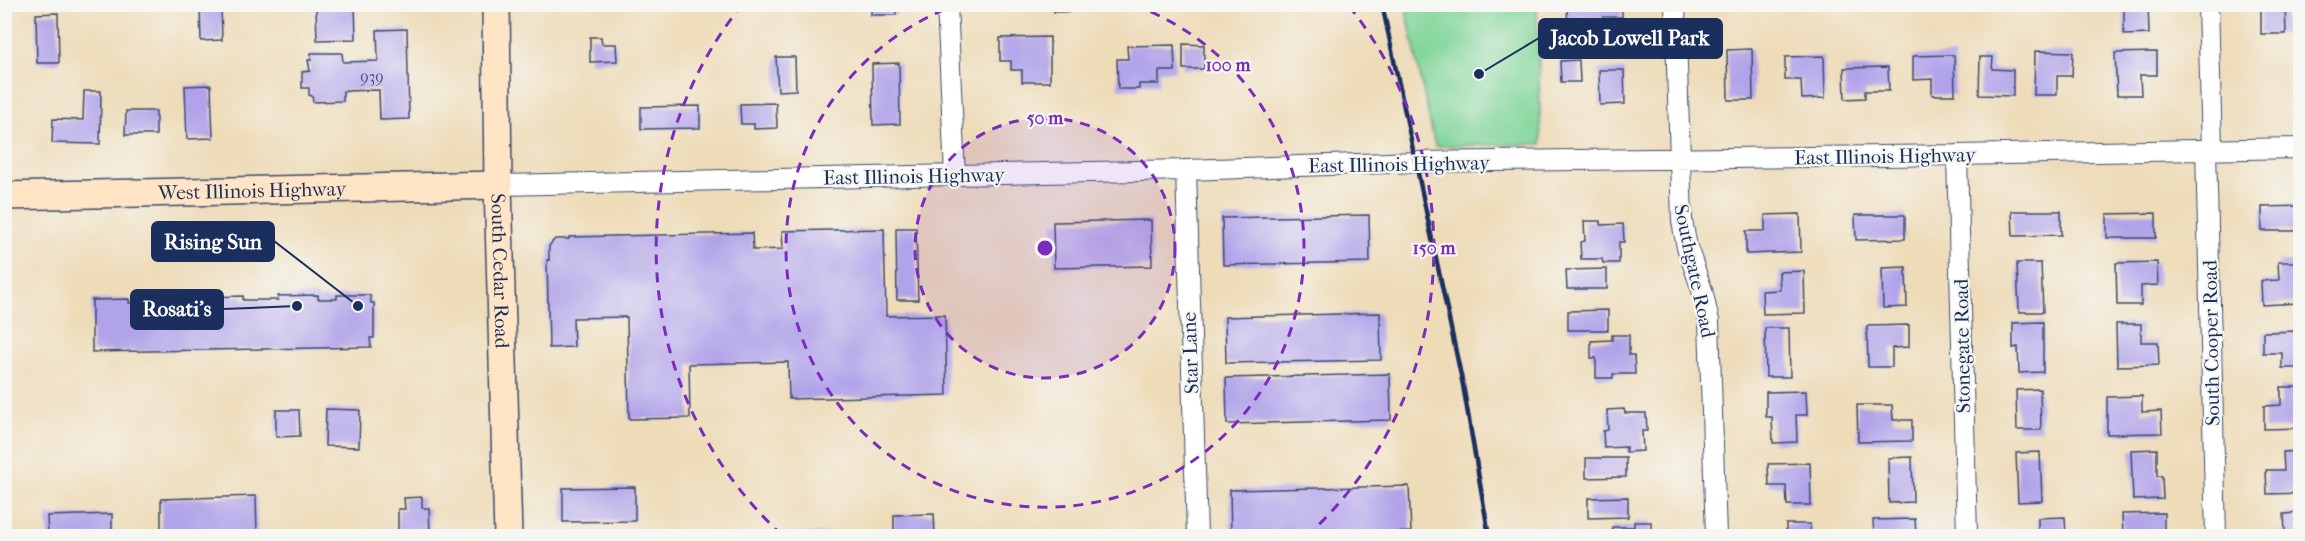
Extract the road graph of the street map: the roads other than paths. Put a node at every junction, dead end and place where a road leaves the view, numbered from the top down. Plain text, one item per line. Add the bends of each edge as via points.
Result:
1 (496, 4) edge
2 (947, 4) edge
3 (1675, 4) edge
4 (2208, 4) edge
5 (2301, 148) edge
6 (2209, 150) junction
7 (1957, 155) junction
8 (1679, 159) junction
9 (1186, 170) junction
10 (955, 175) junction
11 (498, 185) junction
12 (4, 196) edge
13 (508, 537) edge
14 (1197, 537) edge
15 (1716, 537) edge
16 (1967, 537) edge
17 (2216, 537) edge

1 - 11 main road, South Cedar Road
2 - 10 street
3 - 8 street, Southgate Road
4 - 6 street, South Cooper Road
5 - 6 street, East Illinois Highway
6 - 7 street, East Illinois Highway
6 - 17 street, South Cooper Road
7 - 8 street, East Illinois Highway
7 - 16 street, Stonegate Road
8 - 9 street, East Illinois Highway
8 - 15 street, Southgate Road via 1684,234 1709,321
9 - 10 street, East Illinois Highway
9 - 14 street, Star Lane
10 - 11 street, East Illinois Highway
11 - 12 main road, West Illinois Highway
11 - 13 main road, South Cedar Road

